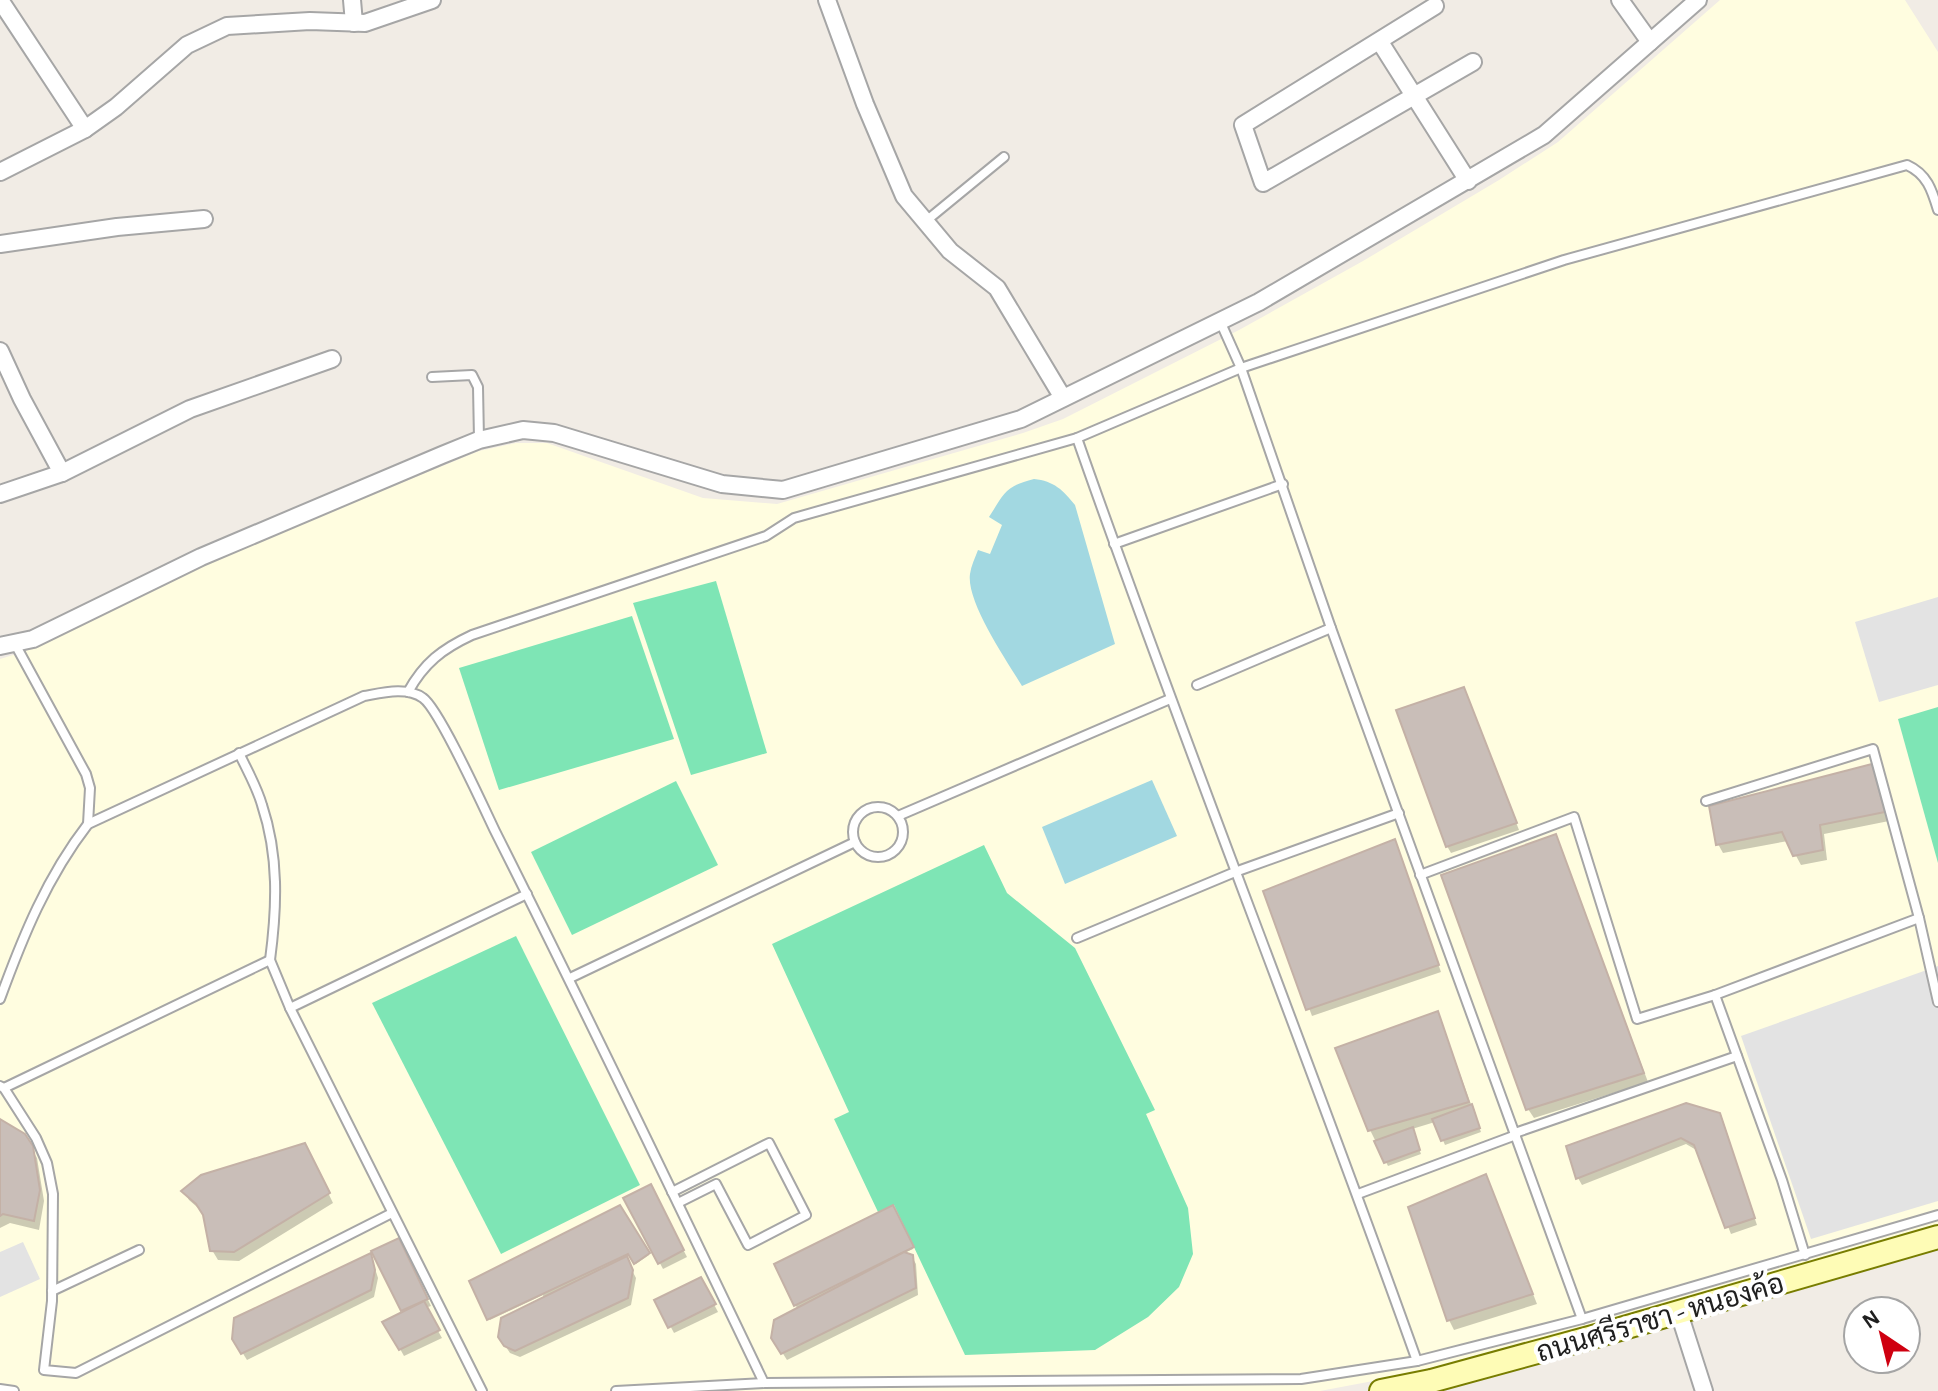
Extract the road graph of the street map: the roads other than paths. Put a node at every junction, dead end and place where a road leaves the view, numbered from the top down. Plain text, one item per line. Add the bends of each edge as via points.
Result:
1 (0, 0) edge
2 (352, 0) edge
3 (432, 0) edge
4 (827, 0) edge
5 (1620, 0) edge
6 (1698, 0) edge
7 (1435, 6) dead end
8 (354, 23) junction
9 (1380, 42) junction
10 (1650, 42) junction
11 (1473, 62) dead end
12 (1416, 97) junction
13 (85, 129) junction
14 (1004, 157) dead end
15 (0, 172) edge
16 (1468, 181) junction
17 (1938, 210) edge
18 (204, 219) dead end
19 (925, 222) junction
20 (0, 244) edge
21 (1220, 321) junction
22 (0, 351) edge
23 (332, 359) dead end
24 (1241, 368) junction
25 (432, 377) dead end
26 (1063, 398) junction
27 (1077, 438) junction
28 (479, 440) junction
29 (62, 473) junction
30 (1283, 484) junction
31 (0, 494) edge
32 (1114, 544) junction
33 (1331, 628) junction
34 (7, 645) edge
35 (1197, 685) dead end
36 (408, 692) junction
37 (1170, 699) junction
38 (239, 753) junction
39 (1706, 801) dead end
40 (1399, 813) junction
41 (898, 816) junction
42 (88, 824) junction
43 (855, 842) junction
44 (1235, 872) junction
45 (1420, 875) junction
46 (527, 894) junction
47 (1919, 918) junction
48 (1077, 938) dead end
49 (270, 960) junction
50 (570, 978) junction
51 (1715, 995) junction
52 (0, 999) edge
53 (1938, 1002) edge
54 (290, 1008) junction
55 (1737, 1056) junction
56 (2, 1087) edge
57 (1516, 1134) junction
58 (672, 1192) junction
59 (1358, 1194) junction
60 (678, 1203) junction
61 (392, 1213) junction
62 (1938, 1215) edge
63 (1938, 1237) edge
64 (139, 1250) dead end
65 (1805, 1255) junction
66 (52, 1291) junction
67 (1679, 1313) junction
68 (1582, 1319) junction
69 (1417, 1361) junction
70 (764, 1383) junction
71 (0, 1389) edge
72 (14, 1391) edge
73 (482, 1391) edge
74 (616, 1391) edge
75 (1381, 1391) edge
76 (1704, 1391) edge

1 - 13 street
2 - 8 street
3 - 8 street
4 - 19 street via 904,196
5 - 10 street
6 - 10 street
7 - 9 street
8 - 13 street via 227,26 187,45
9 - 12 street
9 - 12 street via 1243,125 1263,183
10 - 16 street via 1544,135
11 - 12 street
12 - 16 street
13 - 15 street
14 - 19 lane
16 - 21 street
17 - 24 lane via 1928,182 1907,165 1564,260
18 - 20 street
19 - 26 street via 950,251 997,288
21 - 24 lane
21 - 26 street
22 - 29 street
23 - 29 street via 190,409
24 - 27 lane
24 - 30 lane
25 - 28 lane via 472,375 478,387
26 - 28 street via 1021,419 783,490 722,484 554,433 523,430
27 - 32 lane
27 - 36 lane via 794,518 766,536 472,635 432,658
28 - 34 street via 201,557 33,639
29 - 31 street
30 - 32 lane
30 - 33 lane
32 - 37 lane
33 - 35 lane
33 - 40 lane
34 - 42 lane via 86,774
36 - 38 lane via 364,696
36 - 46 lane via 423,698 434,712
37 - 41 lane
37 - 44 lane
38 - 42 lane
38 - 49 lane via 262,802 273,848
39 - 47 lane via 1873,749
40 - 44 lane
40 - 45 lane
41 - 43 lane via 885,807 862,812 854,826
41 - 43 lane via 904,832 891,853 874,857
42 - 52 lane via 45,888
43 - 50 lane
44 - 48 lane
44 - 59 lane
45 - 51 lane via 1574,817 1637,1019
45 - 57 lane
46 - 50 lane
46 - 54 lane
47 - 51 lane
47 - 53 lane
49 - 54 lane
49 - 56 lane
50 - 58 lane
51 - 55 lane
54 - 61 lane
55 - 57 lane
55 - 65 lane
56 - 66 lane via 47,1163 53,1194
57 - 59 lane
57 - 68 lane
58 - 60 lane
58 - 60 lane via 769,1143 806,1215 748,1245 716,1184
59 - 69 lane
60 - 70 lane
61 - 66 lane via 76,1373 44,1370
61 - 73 lane
62 - 65 lane
63 - 67 main road, ถนนศรีราชา - หนองค้อ
64 - 66 lane
65 - 68 lane
67 - 75 main road, ถนนศรีราชา - หนองค้อ
67 - 76 street
68 - 69 lane
69 - 70 lane via 1263,1381
70 - 74 lane
71 - 72 lane

